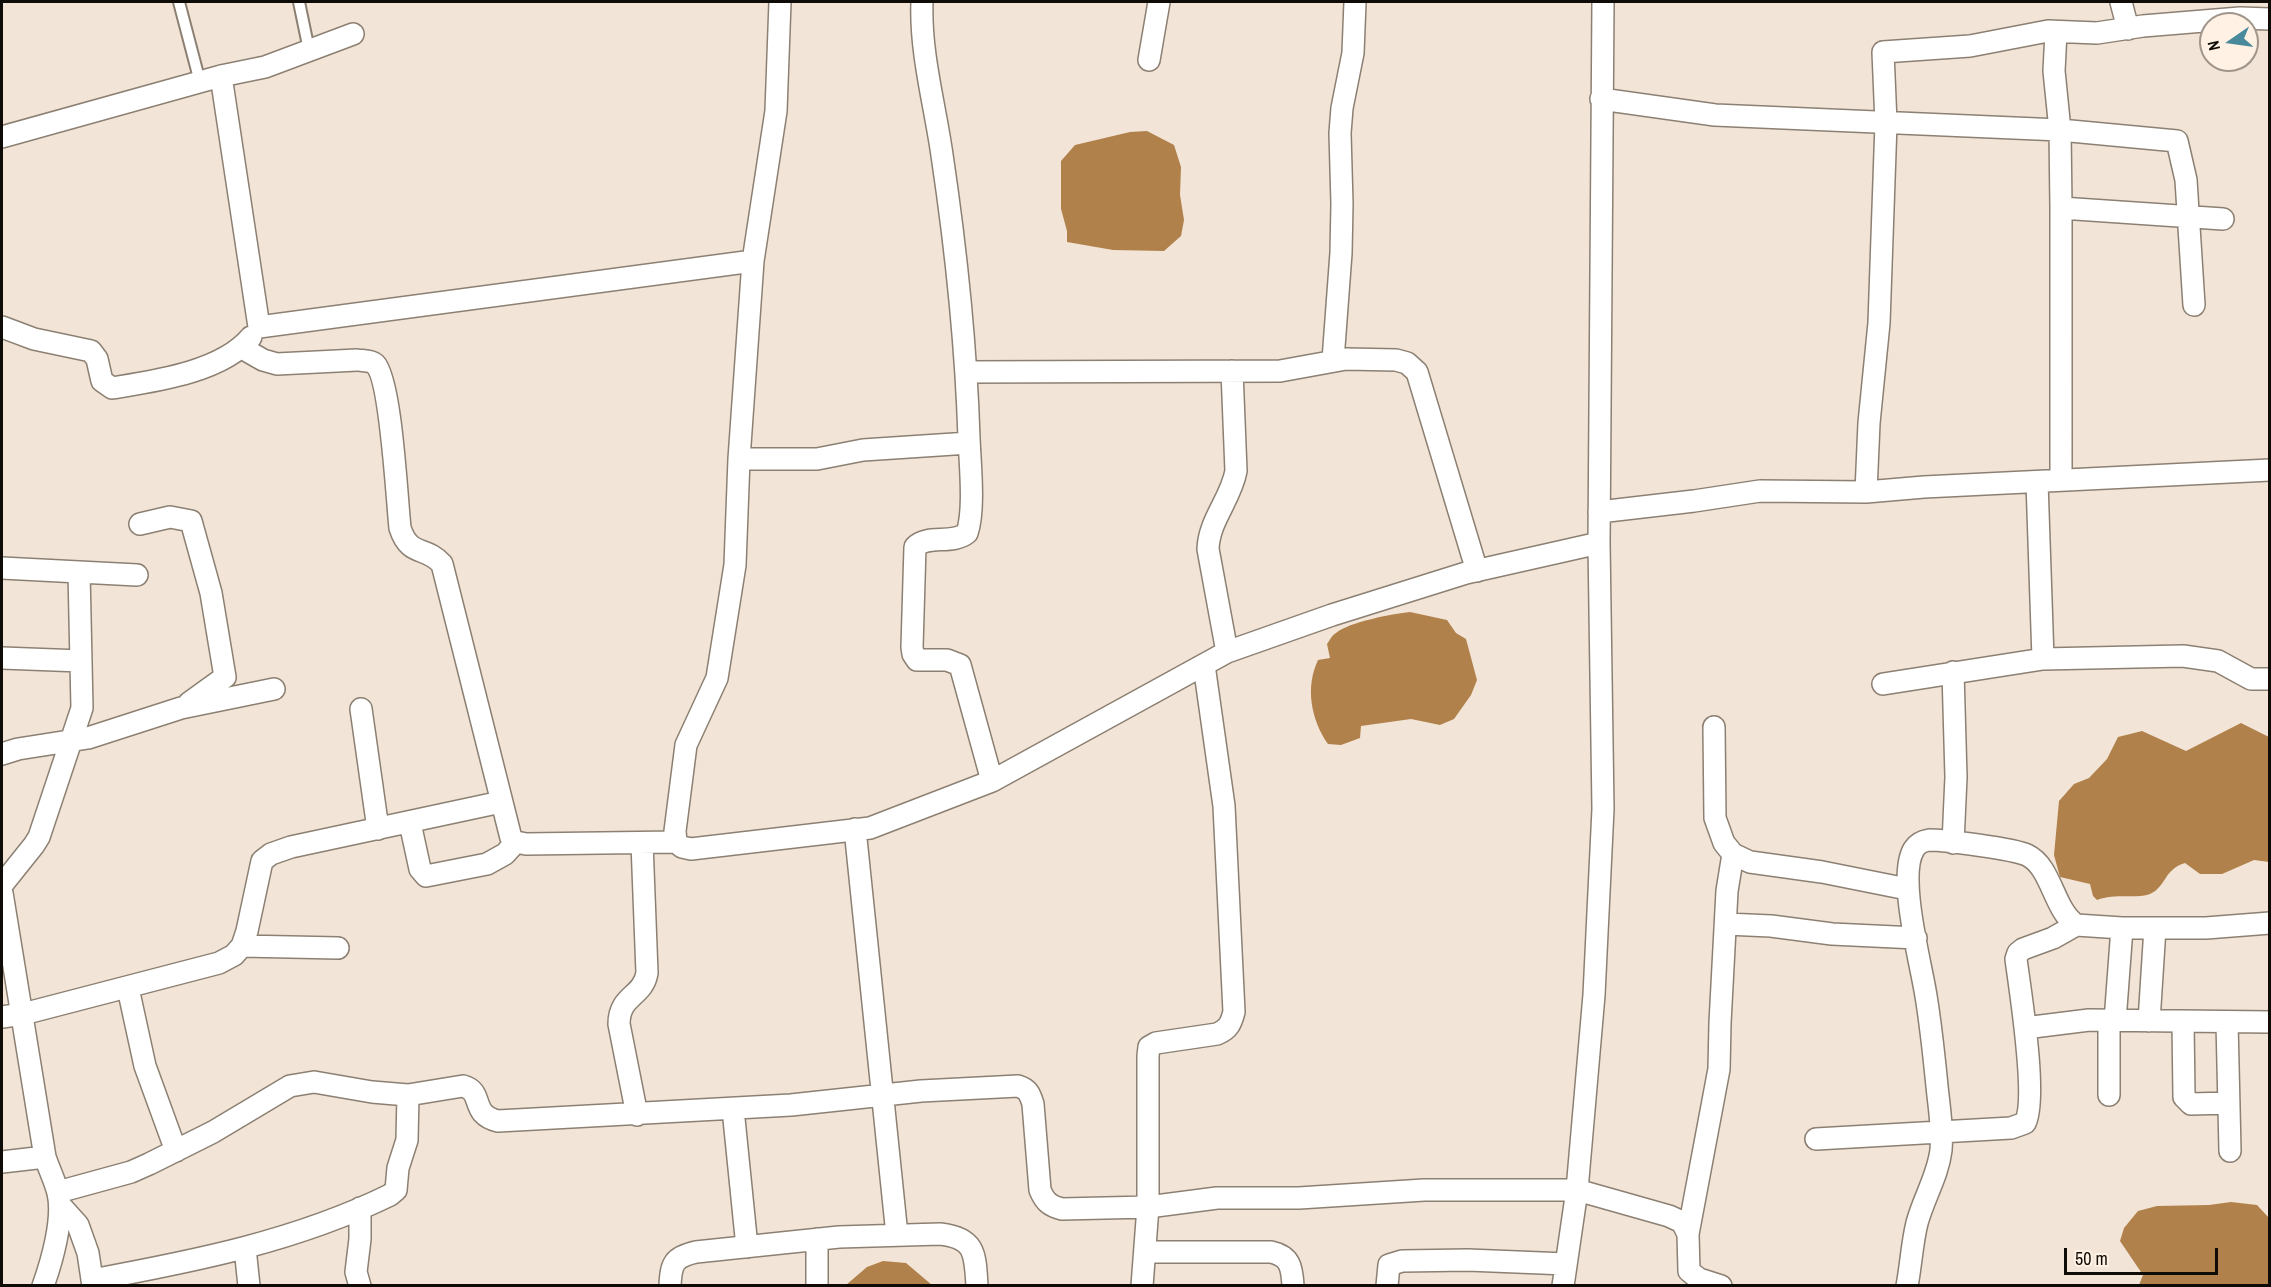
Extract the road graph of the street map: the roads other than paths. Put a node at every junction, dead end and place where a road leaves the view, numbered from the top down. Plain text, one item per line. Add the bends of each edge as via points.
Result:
1 (179, 2) edge
2 (299, 2) edge
3 (780, 2) edge
4 (922, 2) edge
5 (1159, 2) edge
6 (1355, 2) edge
7 (1602, 2) edge
8 (2121, 2) edge
9 (2270, 20) edge
10 (2128, 29) junction
11 (2056, 32) junction
12 (353, 34) dead end
13 (309, 50) junction
14 (1149, 60) dead end
15 (222, 76) junction
16 (200, 82) junction
17 (1601, 99) junction
18 (1886, 123) junction
19 (2060, 130) junction
20 (2, 137) edge
21 (2061, 208) junction
22 (2188, 216) junction
23 (2223, 219) dead end
24 (753, 261) junction
25 (2194, 305) dead end
26 (2, 327) edge
27 (259, 327) junction
28 (242, 348) junction
29 (1333, 360) junction
30 (1232, 371) junction
31 (966, 372) junction
32 (969, 443) junction
33 (739, 459) junction
34 (2270, 470) edge
35 (2061, 480) junction
36 (2037, 482) junction
37 (1866, 492) junction
38 (1599, 512) junction
39 (140, 524) dead end
40 (1599, 543) junction
41 (2, 568) edge
42 (1477, 571) junction
43 (79, 573) junction
44 (138, 575) dead end
45 (1227, 652) junction
46 (2, 658) edge
47 (2043, 659) junction
48 (81, 661) junction
49 (1204, 665) junction
50 (1953, 672) junction
51 (2270, 679) edge
52 (1883, 684) dead end
53 (274, 689) dead end
54 (181, 708) junction
55 (361, 710) dead end
56 (1714, 727) dead end
57 (71, 741) junction
58 (2, 754) edge
59 (992, 781) junction
60 (501, 802) junction
61 (410, 823) junction
62 (378, 829) junction
63 (855, 829) junction
64 (516, 842) junction
65 (676, 842) junction
66 (642, 843) junction
67 (1953, 843) junction
68 (1733, 854) junction
69 (2, 885) edge
70 (1907, 889) junction
71 (2, 893) edge
72 (2270, 922) edge
73 (1726, 924) junction
74 (2076, 925) junction
75 (2122, 928) junction
76 (2155, 928) junction
77 (1916, 938) junction
78 (242, 946) junction
79 (338, 948) dead end
80 (128, 988) junction
81 (23, 1014) junction
82 (2, 1017) edge
83 (2112, 1021) junction
84 (2149, 1021) junction
85 (2183, 1022) junction
86 (2227, 1022) junction
87 (2270, 1022) edge
88 (2025, 1028) junction
89 (408, 1095) junction
90 (884, 1095) junction
91 (2109, 1095) dead end
92 (2229, 1103) junction
93 (733, 1108) junction
94 (637, 1115) junction
95 (1942, 1131) junction
96 (1816, 1139) dead end
97 (176, 1151) junction
98 (2230, 1151) dead end
99 (45, 1157) junction
100 (2, 1162) edge
101 (1577, 1190) junction
102 (59, 1198) junction
103 (1148, 1207) junction
104 (360, 1208) junction
105 (1688, 1234) junction
106 (897, 1235) junction
107 (817, 1239) junction
108 (747, 1247) junction
109 (244, 1248) junction
110 (1145, 1252) junction
111 (1566, 1264) junction
112 (92, 1283) edge
113 (356, 1285) edge
114 (43, 1286) edge
115 (249, 1286) edge
116 (670, 1286) edge
117 (818, 1286) edge
118 (977, 1286) edge
119 (1142, 1286) edge
120 (1293, 1286) edge
121 (1387, 1286) edge
122 (1563, 1286) edge
123 (1721, 1286) edge
124 (1907, 1286) edge

1 - 16 lane
2 - 13 lane
3 - 24 street via 776,111
4 - 31 street via 926,65 957,266
5 - 14 street
6 - 29 street via 1353,53 1340,133 1341,234
7 - 17 street
8 - 10 street
9 - 10 street via 2241,18
10 - 11 street
11 - 18 street via 1970,46 1883,52
11 - 19 street via 2054,71
12 - 13 street
13 - 15 street via 264,67
15 - 16 street
15 - 27 street
16 - 20 street
17 - 18 street via 1695,113
17 - 38 street
18 - 19 street
18 - 37 street via 1879,323
19 - 21 street
19 - 22 street via 2177,141 2186,180
21 - 22 street
21 - 35 street
22 - 23 street
22 - 25 street
24 - 27 street
24 - 33 street
26 - 28 street via 34,339 91,351 102,381 112,388 188,371
27 - 28 street
28 - 60 street via 277,364 370,361 380,372 400,528 404,541 411,547 442,564
29 - 30 street via 1299,369
29 - 42 street via 1396,360 1417,372
30 - 31 street
30 - 45 street via 1235,481 1210,532 1208,549
31 - 32 street
32 - 33 street via 863,450 817,459
32 - 59 street via 967,533 915,547 912,647 917,660 947,660 960,665
33 - 65 street via 735,566 721,657 717,678 686,745
34 - 35 street
35 - 36 street
36 - 37 street
36 - 47 street
37 - 38 street via 1760,491
38 - 40 street
39 - 54 street via 170,517 191,521 211,592 225,676
40 - 42 street
40 - 101 street via 1604,809
41 - 43 street
42 - 45 street
43 - 44 street
43 - 48 street
45 - 49 street
46 - 48 street
47 - 50 street
47 - 51 street via 2195,656 2218,661 2251,679
48 - 57 street via 82,708
49 - 59 street
49 - 103 street via 1224,806 1234,1012 1226,1030 1217,1034 1149,1047
50 - 52 street
50 - 67 street
53 - 54 street
54 - 57 street via 106,734
55 - 62 street
56 - 68 street via 1715,818 1724,843
57 - 58 street
57 - 69 street via 39,837
59 - 63 street via 870,828
60 - 61 street
60 - 64 street
61 - 62 street
61 - 64 street via 420,869 426,876 487,864
62 - 78 street via 291,847 262,861
63 - 65 street via 691,849
63 - 90 street
64 - 66 street
65 - 66 street
66 - 94 street via 647,973 619,1013
67 - 70 street via 1929,840 1918,844 1908,866
67 - 74 street via 2014,851 2033,859 2061,908
68 - 70 street via 1750,862
68 - 73 street
70 - 77 street
71 - 81 street
72 - 76 street
73 - 77 street
73 - 105 street via 1719,1069
74 - 75 street
74 - 88 street via 2018,953
75 - 76 street
75 - 83 street
76 - 84 street
77 - 95 street
78 - 79 street
78 - 80 street via 219,963
80 - 81 street
80 - 97 street via 145,1066
81 - 82 street
81 - 99 street
83 - 84 street
83 - 88 street
83 - 91 street
84 - 85 street
85 - 86 street
85 - 92 street via 2184,1097 2191,1104
86 - 87 street
86 - 92 street
88 - 95 street via 2029,1108 2025,1123 2012,1128
89 - 94 street via 463,1086 474,1093 482,1113 498,1121
89 - 97 street via 303,1083 277,1092 246,1114
89 - 104 street via 407,1140 396,1190
90 - 93 street
90 - 103 street via 1018,1086 1025,1089 1033,1104 1040,1190 1051,1207
90 - 106 street
92 - 98 street
93 - 94 street
93 - 108 street
95 - 96 street
95 - 124 street via 1938,1166 1916,1226
97 - 102 street
99 - 100 street
99 - 102 street
101 - 103 street via 1424,1190 1299,1198 1217,1198
101 - 105 street via 1669,1215 1682,1222
101 - 111 street
102 - 112 street via 78,1225 88,1253
102 - 114 street via 55,1242
103 - 110 street
104 - 109 street via 295,1234
104 - 113 street
105 - 123 street via 1689,1271
106 - 107 street
106 - 118 street via 940,1234 964,1240 972,1250
107 - 108 street
107 - 117 street
108 - 116 street via 682,1256 674,1262
109 - 112 street
109 - 115 street
110 - 119 street
110 - 120 street via 1282,1254 1289,1262
111 - 121 street via 1402,1261 1389,1265
111 - 122 street

